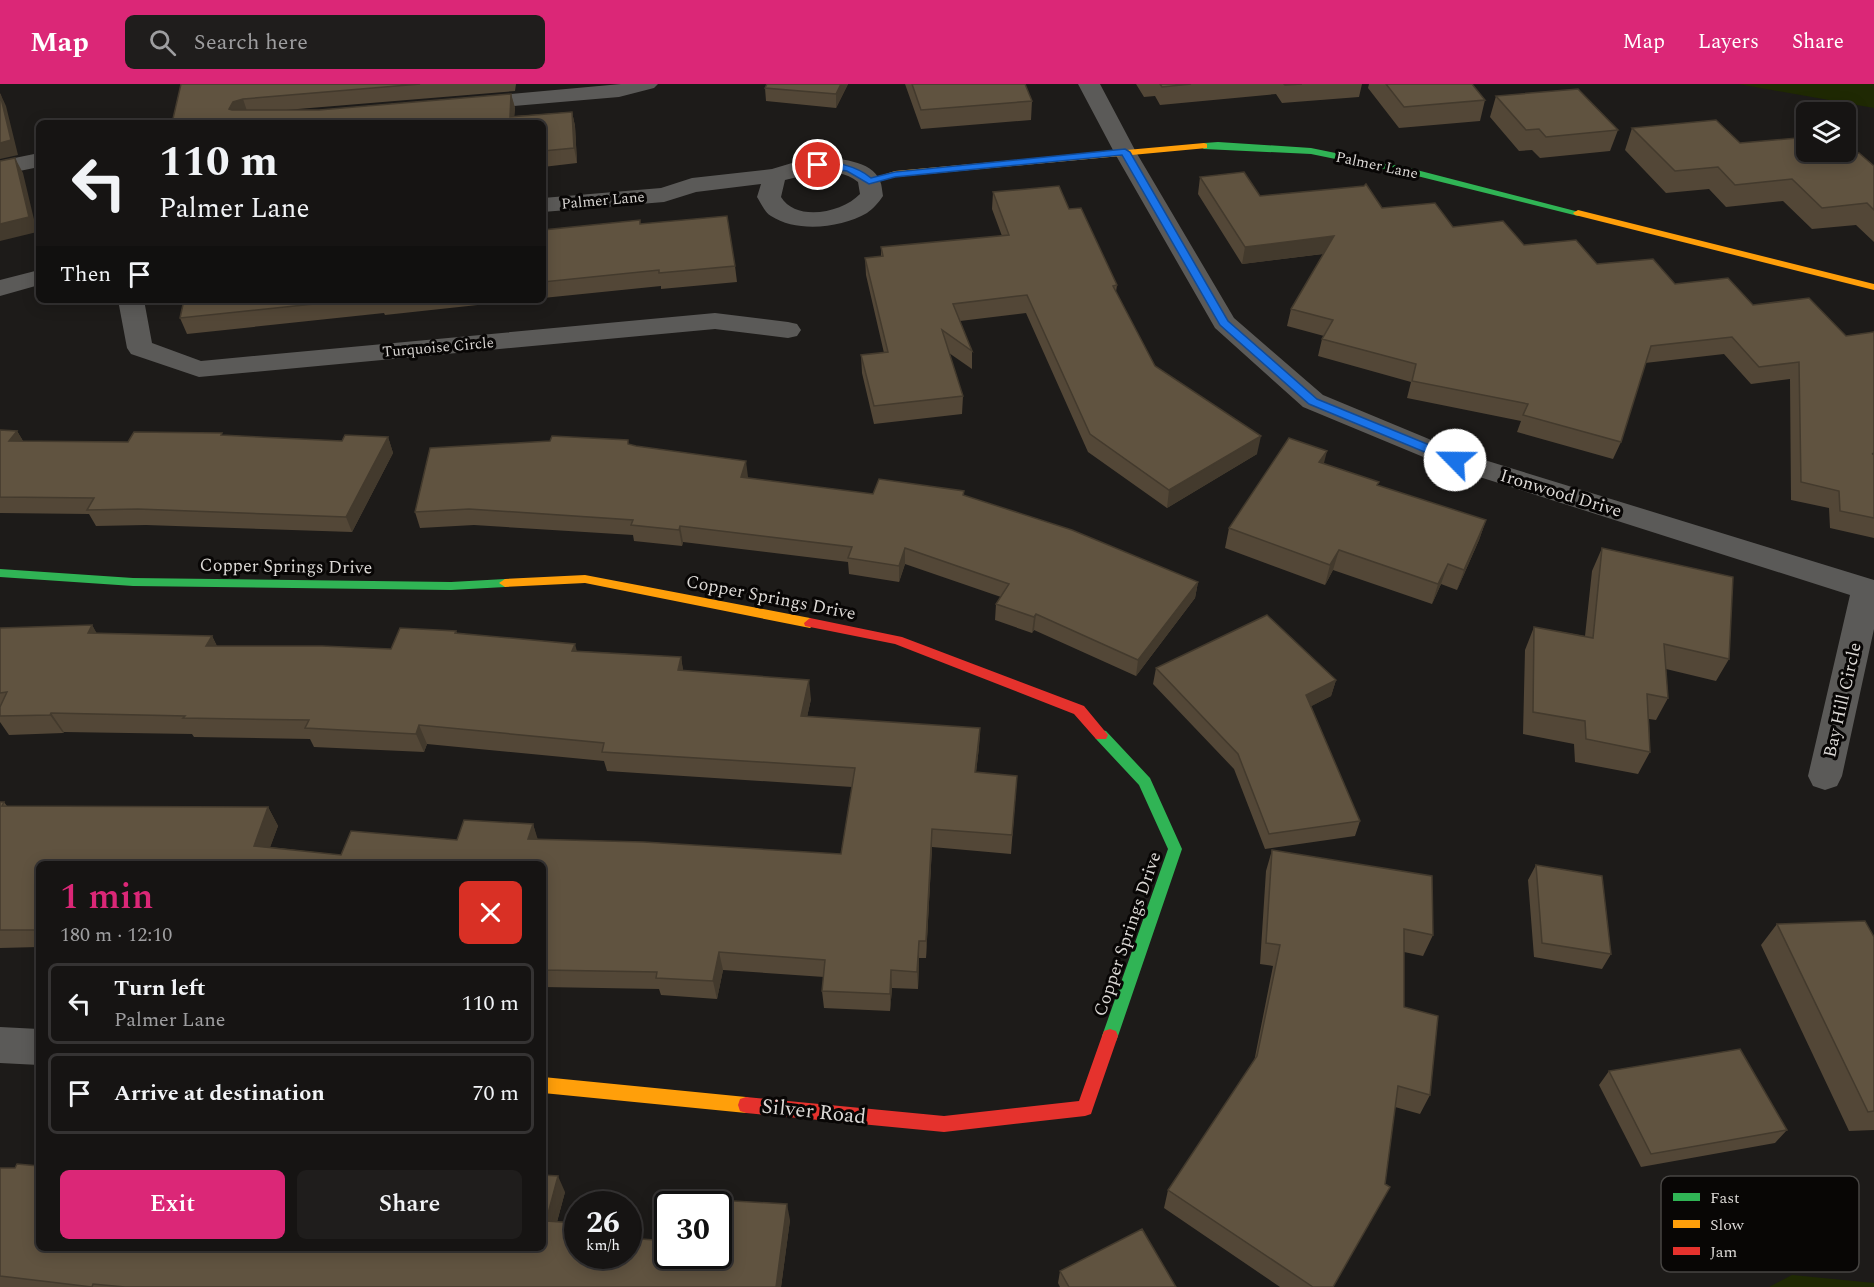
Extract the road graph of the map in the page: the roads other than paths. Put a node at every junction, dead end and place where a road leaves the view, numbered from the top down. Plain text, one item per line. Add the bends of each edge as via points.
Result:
1 (647, 84) edge
2 (1089, 84) edge
3 (443, 106) edge
4 (1125, 152) junction
5 (36, 161) edge
6 (0, 168) edge
7 (869, 181) junction
8 (771, 185) junction
9 (546, 205) edge
10 (36, 278) edge
11 (1874, 287) edge
12 (0, 288) edge
13 (132, 303) edge
14 (788, 330) dead end
15 (0, 573) edge
16 (1871, 590) edge
17 (1824, 776) dead end
18 (0, 1045) edge
19 (36, 1047) edge
20 (546, 1085) edge
21 (1085, 1108) joint

1 - 3 street via 619,91
2 - 4 street, Ironwood Drive
4 - 7 street, Palmer Lane via 895,174
4 - 11 street, Palmer Lane via 1218,145 1311,151 1409,171
4 - 16 street, Ironwood Drive via 1224,323 1313,401 1455,460
5 - 6 street
7 - 8 street, Palmer Lane via 861,174 834,165 802,167
7 - 8 street via 870,199 861,208 831,219 795,217 781,211 771,204
8 - 9 street, Palmer Lane via 690,202 664,195
10 - 12 street
13 - 14 street, Turquoise Circle via 140,348 200,369 716,321
15 - 21 street, Copper Springs Drive via 133,582 452,586 585,579 897,640 1079,710 1145,782 1175,849
16 - 17 street, Bay Hill Circle
18 - 19 street
20 - 21 street, Silver Road via 944,1124

